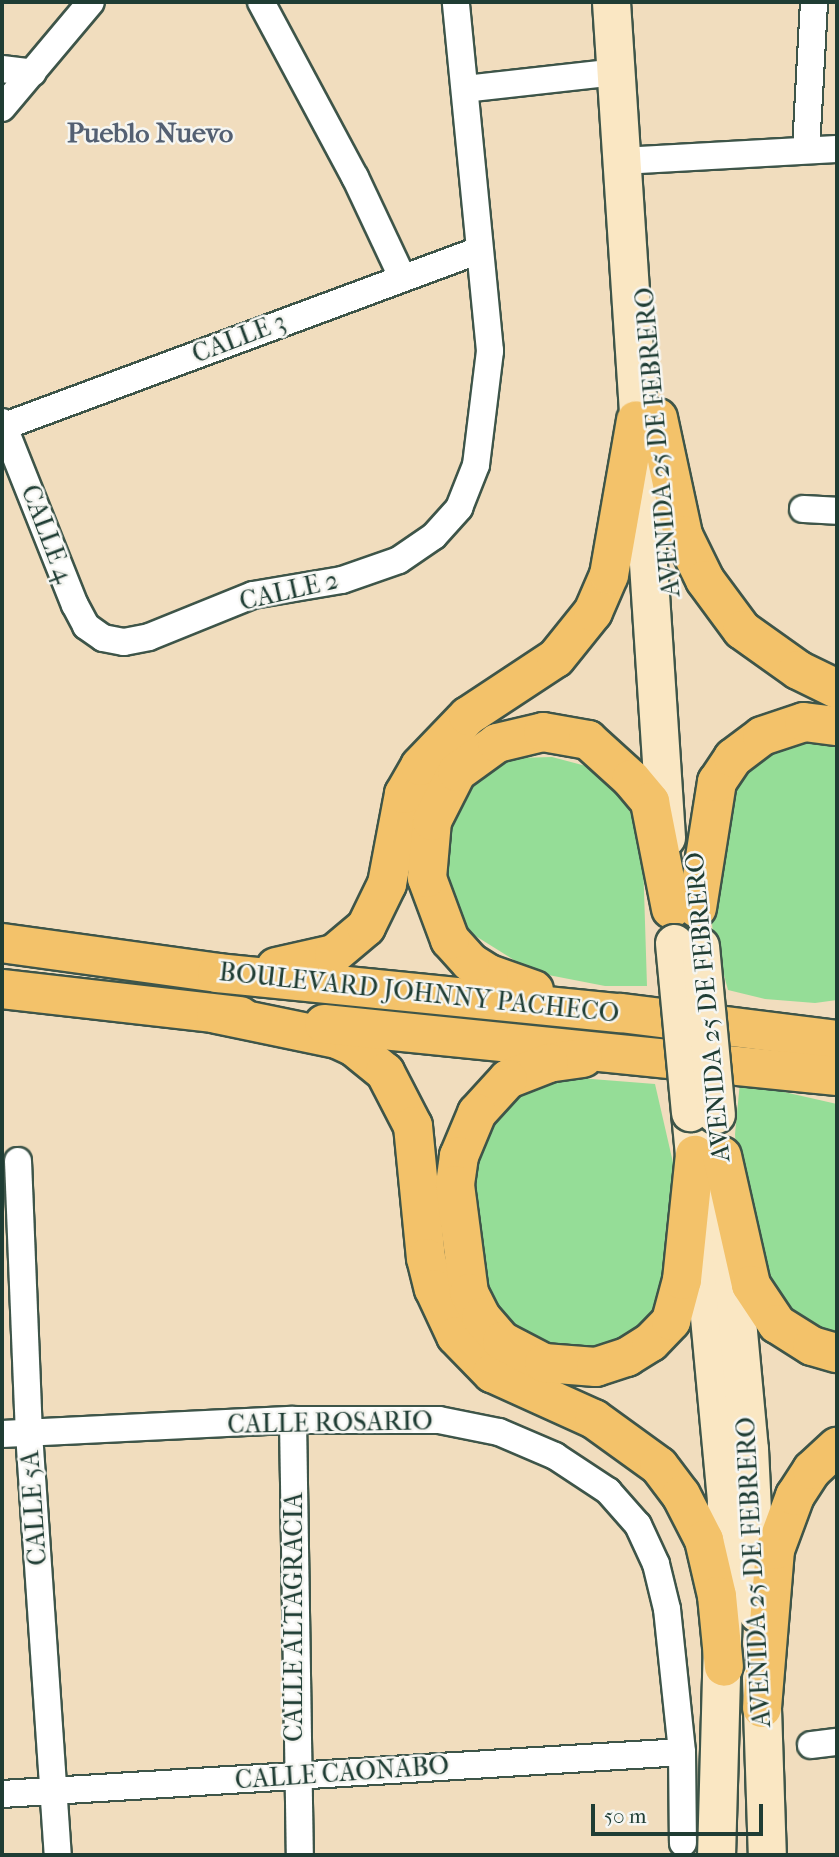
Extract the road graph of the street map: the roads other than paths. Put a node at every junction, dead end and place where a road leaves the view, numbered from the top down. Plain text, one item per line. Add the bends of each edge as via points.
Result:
1 (91, 2) edge
2 (261, 2) edge
3 (456, 2) edge
4 (611, 2) edge
5 (814, 2) edge
6 (2, 68) edge
7 (616, 72) junction
8 (33, 73) junction
9 (465, 89) junction
10 (2, 108) edge
11 (837, 149) edge
12 (806, 150) junction
13 (621, 161) junction
14 (477, 251) junction
15 (402, 277) junction
16 (647, 419) junction
17 (3, 425) edge
18 (803, 509) dead end
19 (837, 511) edge
20 (103, 638) joint
21 (837, 689) edge
22 (837, 726) edge
23 (686, 926) junction
24 (2, 943) edge
25 (218, 973) junction
26 (2, 989) edge
27 (621, 1013) junction
28 (216, 1014) junction
29 (837, 1025) edge
30 (837, 1040) edge
31 (624, 1051) junction
32 (779, 1052) junction
33 (837, 1076) edge
34 (837, 1085) edge
35 (708, 1155) junction
36 (18, 1161) dead end
37 (837, 1353) edge
38 (293, 1420) junction
39 (29, 1433) junction
40 (2, 1434) edge
41 (837, 1447) edge
42 (724, 1667) junction
43 (762, 1708) junction
44 (837, 1742) edge
45 (811, 1745) dead end
46 (682, 1752) junction
47 (295, 1775) junction
48 (53, 1791) junction
49 (2, 1794) edge
50 (700, 1849) edge
51 (58, 1855) edge
52 (300, 1855) edge
53 (767, 1855) edge

1 - 8 street
2 - 15 street via 355,177
3 - 9 street, CALLE 2
4 - 7 main road, AVENIDA 25 DE FEBRERO
5 - 12 street
6 - 8 street
7 - 9 street
7 - 13 main road, AVENIDA 25 DE FEBRERO
8 - 10 street
9 - 14 street, CALLE 2
11 - 12 street
12 - 13 street
13 - 16 main road, AVENIDA 25 DE FEBRERO via 649,305
14 - 15 street, CALLE 3
14 - 20 street, CALLE 2 via 490,351 485,413 476,465 458,508 435,536 399,559 342,580 253,594 149,637 124,642
15 - 17 street, CALLE 3
16 - 21 main road via 683,534 705,580 742,630 798,670
16 - 23 main road, AVENIDA 25 DE FEBRERO
16 - 25 main road via 609,575 593,612 556,658 468,716 420,766 404,794 387,884 366,927 324,957 294,966
17 - 20 street, CALLE 4 via 75,606 86,626
18 - 19 street
22 - 23 main road via 804,722 762,736 733,758 717,782
23 - 27 main road via 650,802 588,740 543,732 497,743 457,772 432,821 427,878 450,940 489,974
23 - 35 main road, AVENIDA 25 DE FEBRERO, bridge
24 - 25 main road, BOULEVARD JOHNNY PACHECO
25 - 27 main road, BOULEVARD JOHNNY PACHECO
26 - 28 main road, BOULEVARD JOHNNY PACHECO
27 - 32 main road, BOULEVARD JOHNNY PACHECO
28 - 31 main road, BOULEVARD JOHNNY PACHECO
28 - 42 main road via 337,1039 385,1072 413,1126 426,1258 434,1289 456,1336 492,1373 594,1419 659,1466 681,1494 704,1539 717,1596
29 - 32 main road
30 - 32 main road, BOULEVARD JOHNNY PACHECO
31 - 32 main road, BOULEVARD JOHNNY PACHECO
31 - 35 main road via 549,1063 508,1079 477,1112 459,1156 455,1185 461,1254 469,1293 481,1317 502,1341 544,1363 596,1367 627,1357 651,1342 671,1321
32 - 33 main road, BOULEVARD JOHNNY PACHECO
32 - 34 main road
35 - 37 main road via 751,1285 777,1324 812,1346
35 - 42 main road, AVENIDA 25 DE FEBRERO via 726,1498
35 - 43 main road, AVENIDA 25 DE FEBRERO via 749,1449
36 - 39 street, CALLE 5A
38 - 39 street, CALLE ROSARIO
38 - 46 street, CALLE ROSARIO via 439,1420 499,1432 555,1456 608,1491 638,1525 656,1564 667,1609
38 - 47 street, CALLE ALTAGRACIA
39 - 40 street, CALLE ROSARIO
39 - 48 street, CALLE 5A
41 - 43 main road via 812,1469 795,1496 775,1550
42 - 50 main road, AVENIDA 25 DE FEBRERO
43 - 53 main road, AVENIDA 25 DE FEBRERO
44 - 45 street
46 - 47 street, CALLE CAONABO
46 - 50 street, CALLE ROSARIO
47 - 48 street, CALLE CAONABO
47 - 52 street, CALLE ALTAGRACIA
48 - 49 street, CALLE CAONABO
48 - 51 street, CALLE 5A

